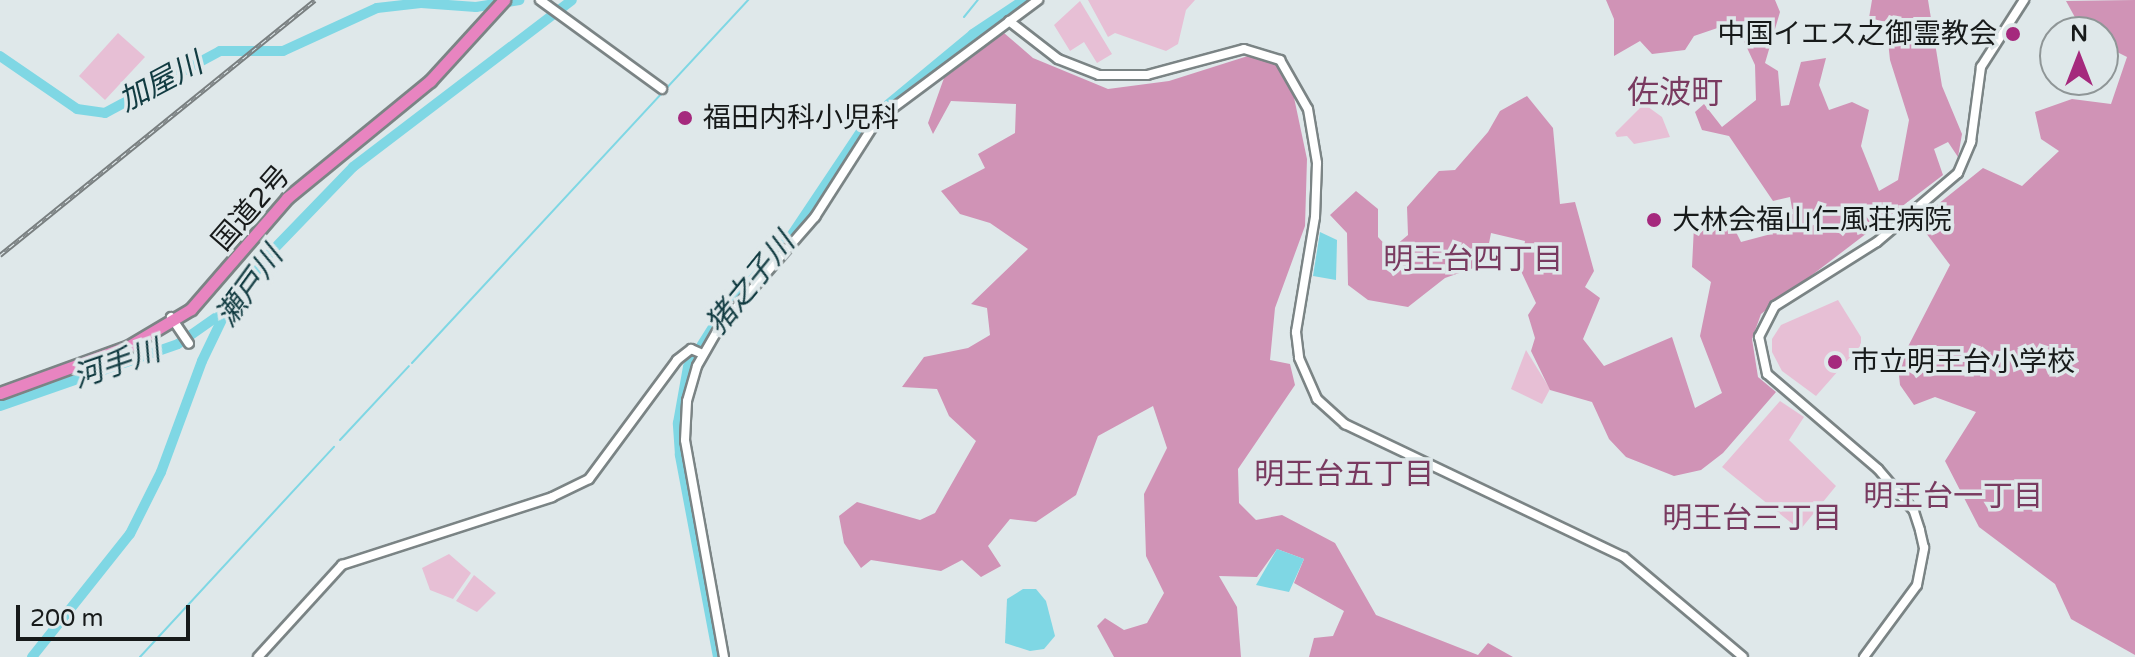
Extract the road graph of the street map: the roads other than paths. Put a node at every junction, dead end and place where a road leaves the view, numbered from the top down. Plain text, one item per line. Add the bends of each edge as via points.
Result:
1 (504, 0) edge
2 (540, 0) edge
3 (1038, 0) edge
4 (2024, 0) edge
5 (490, 9) edge
6 (1009, 21) junction
7 (662, 89) dead end
8 (174, 323) junction
9 (188, 342) dead end
10 (699, 352) junction
11 (0, 386) edge
12 (0, 393) edge
13 (258, 657) edge
14 (724, 657) edge
15 (1743, 657) edge
16 (1864, 657) edge

1 - 5 highway, 国道2号
2 - 7 street
3 - 6 street
4 - 16 street via 1981,67 1971,142 1958,173 1877,242 1775,306 1759,337 1767,374 1878,469 1914,511 1924,548 1917,585
5 - 8 highway, 国道2号 via 425,77 283,194
6 - 10 street via 877,120 815,217
6 - 15 street via 1058,59 1099,75 1147,75 1244,49 1280,60 1308,109 1317,163 1315,217 1296,332 1299,358 1317,399 1345,424 1624,557
8 - 9 street
8 - 11 highway, 国道2号
8 - 12 highway, 国道2号 via 129,346
10 - 13 street via 666,372 589,479 552,497 342,565
10 - 14 street via 687,401 685,440

